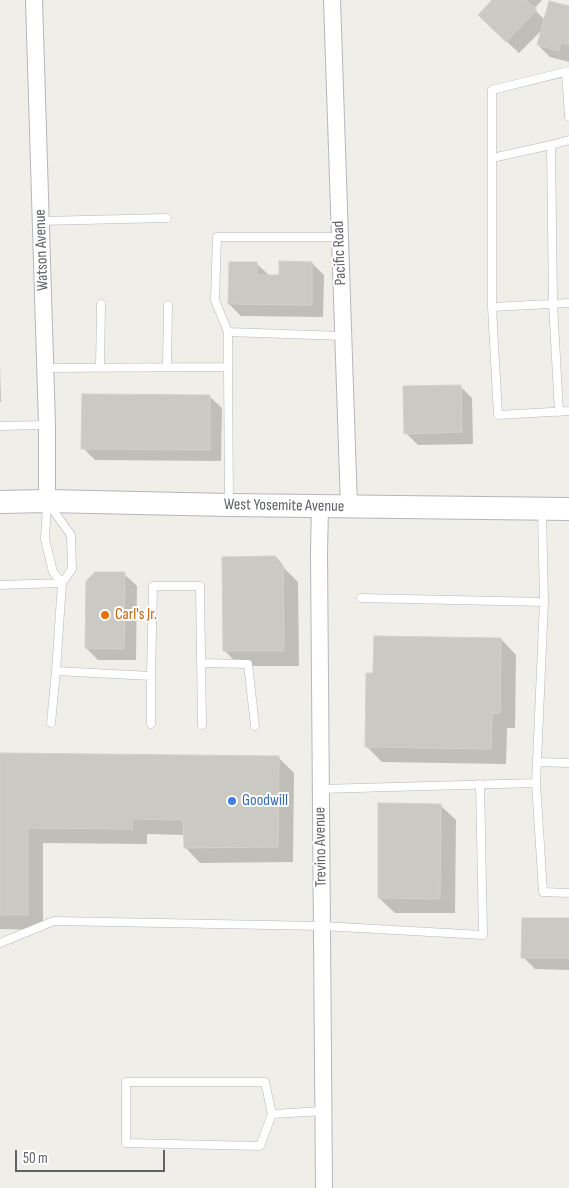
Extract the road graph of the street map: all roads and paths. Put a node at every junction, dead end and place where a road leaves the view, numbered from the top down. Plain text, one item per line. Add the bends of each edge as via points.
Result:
1 (34, 0) edge
2 (332, 0) edge
3 (567, 71) edge
4 (569, 116) edge
5 (569, 140) edge
6 (551, 145) junction
7 (492, 158) junction
8 (168, 218) dead end
9 (41, 221) junction
10 (340, 237) junction
11 (569, 303) edge
12 (101, 304) dead end
13 (553, 304) junction
14 (168, 305) dead end
15 (492, 307) junction
16 (228, 332) junction
17 (343, 336) junction
18 (167, 367) junction
19 (228, 367) junction
20 (45, 368) junction
21 (100, 368) junction
22 (559, 412) junction
23 (569, 412) edge
24 (47, 425) junction
25 (0, 426) edge
26 (47, 501) junction
27 (0, 502) edge
28 (229, 505) junction
29 (320, 506) junction
30 (349, 507) junction
31 (542, 508) junction
32 (569, 509) edge
33 (62, 583) junction
34 (0, 585) edge
35 (361, 598) dead end
36 (544, 602) junction
37 (201, 663) junction
38 (56, 671) junction
39 (151, 676) junction
40 (51, 723) dead end
41 (151, 724) dead end
42 (202, 725) dead end
43 (255, 726) dead end
44 (537, 762) junction
45 (569, 763) edge
46 (536, 783) junction
47 (480, 784) junction
48 (321, 789) junction
49 (569, 893) edge
50 (322, 926) junction
51 (0, 943) edge
52 (324, 1111) junction
53 (272, 1114) junction
54 (324, 1188) edge

1 - 9 street, Watson Avenue
2 - 10 street, Pacific Road
3 - 4 lane
3 - 7 lane via 492,90
5 - 6 lane
6 - 7 lane
6 - 13 lane
7 - 15 lane
8 - 9 lane
9 - 20 street, Watson Avenue
10 - 16 lane via 218,238 215,300
10 - 17 street, Pacific Road
11 - 13 lane
12 - 21 lane
13 - 15 lane
13 - 22 lane
14 - 18 lane
15 - 22 lane via 498,415
16 - 17 lane
16 - 19 lane
17 - 30 street, Pacific Road
18 - 19 lane
18 - 21 lane
19 - 28 lane
20 - 21 lane
20 - 24 street, Watson Avenue
22 - 23 lane
24 - 25 lane
24 - 26 street, Watson Avenue
26 - 27 main road, West Yosemite Avenue
26 - 28 main road, West Yosemite Avenue
26 - 33 lane via 46,539 52,572
26 - 33 lane via 71,535 72,569
28 - 29 main road, West Yosemite Avenue
29 - 30 main road, West Yosemite Avenue
29 - 48 street, Trevino Avenue
30 - 31 main road, West Yosemite Avenue
31 - 32 main road, West Yosemite Avenue
31 - 36 lane
33 - 34 lane
33 - 38 lane
35 - 36 lane
36 - 44 lane
37 - 39 lane via 200,586 153,586
37 - 42 lane
37 - 43 lane via 248,664
38 - 39 lane
38 - 40 lane
39 - 41 lane
44 - 45 lane
44 - 46 lane
46 - 47 lane
46 - 49 lane via 543,892
47 - 48 lane
47 - 50 lane via 483,936
48 - 50 street, Trevino Avenue
50 - 51 lane via 54,921
50 - 52 street, Trevino Avenue
52 - 53 lane
52 - 54 street, Trevino Avenue
53 - 53 lane via 265,1082 126,1082 126,1143 260,1146

